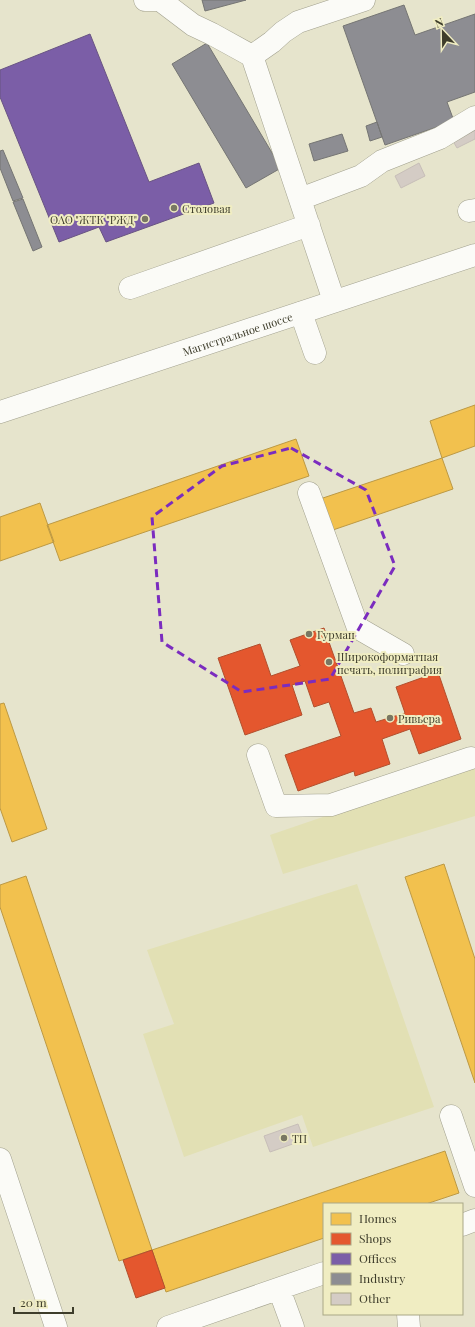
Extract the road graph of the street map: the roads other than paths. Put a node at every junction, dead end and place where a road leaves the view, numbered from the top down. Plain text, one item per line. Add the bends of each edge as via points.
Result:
1 (146, 0) edge
2 (160, 0) edge
3 (364, 0) edge
4 (252, 56) junction
5 (475, 117) edge
6 (300, 199) junction
7 (309, 226) junction
8 (475, 255) edge
9 (130, 288) dead end
10 (334, 302) junction
11 (301, 312) junction
12 (315, 353) dead end
13 (0, 412) edge
14 (308, 493) dead end
15 (402, 654) dead end
16 (258, 755) dead end
17 (471, 758) dead end
18 (451, 1116) dead end
19 (0, 1159) edge
20 (473, 1173) edge
21 (475, 1220) edge
22 (463, 1225) edge
23 (323, 1273) edge
24 (279, 1289) junction
25 (408, 1315) edge
26 (56, 1327) edge
27 (168, 1327) edge
28 (293, 1327) edge
29 (409, 1327) edge

1 - 2 main road
2 - 4 main road via 194,25
3 - 4 main road via 298,22
4 - 6 main road
5 - 6 main road via 440,138 382,161 361,176
6 - 7 main road
7 - 9 main road
7 - 10 main road
8 - 10 main road, Магистральное шоссе
10 - 11 main road, Магистральное шоссе
11 - 12 main road
11 - 13 main road, Магистральное шоссе
14 - 15 main road via 358,628
16 - 17 main road via 276,806 332,804
18 - 20 main road
19 - 26 main road
21 - 22 main road
23 - 24 main road
24 - 27 main road
24 - 28 main road
25 - 29 main road

